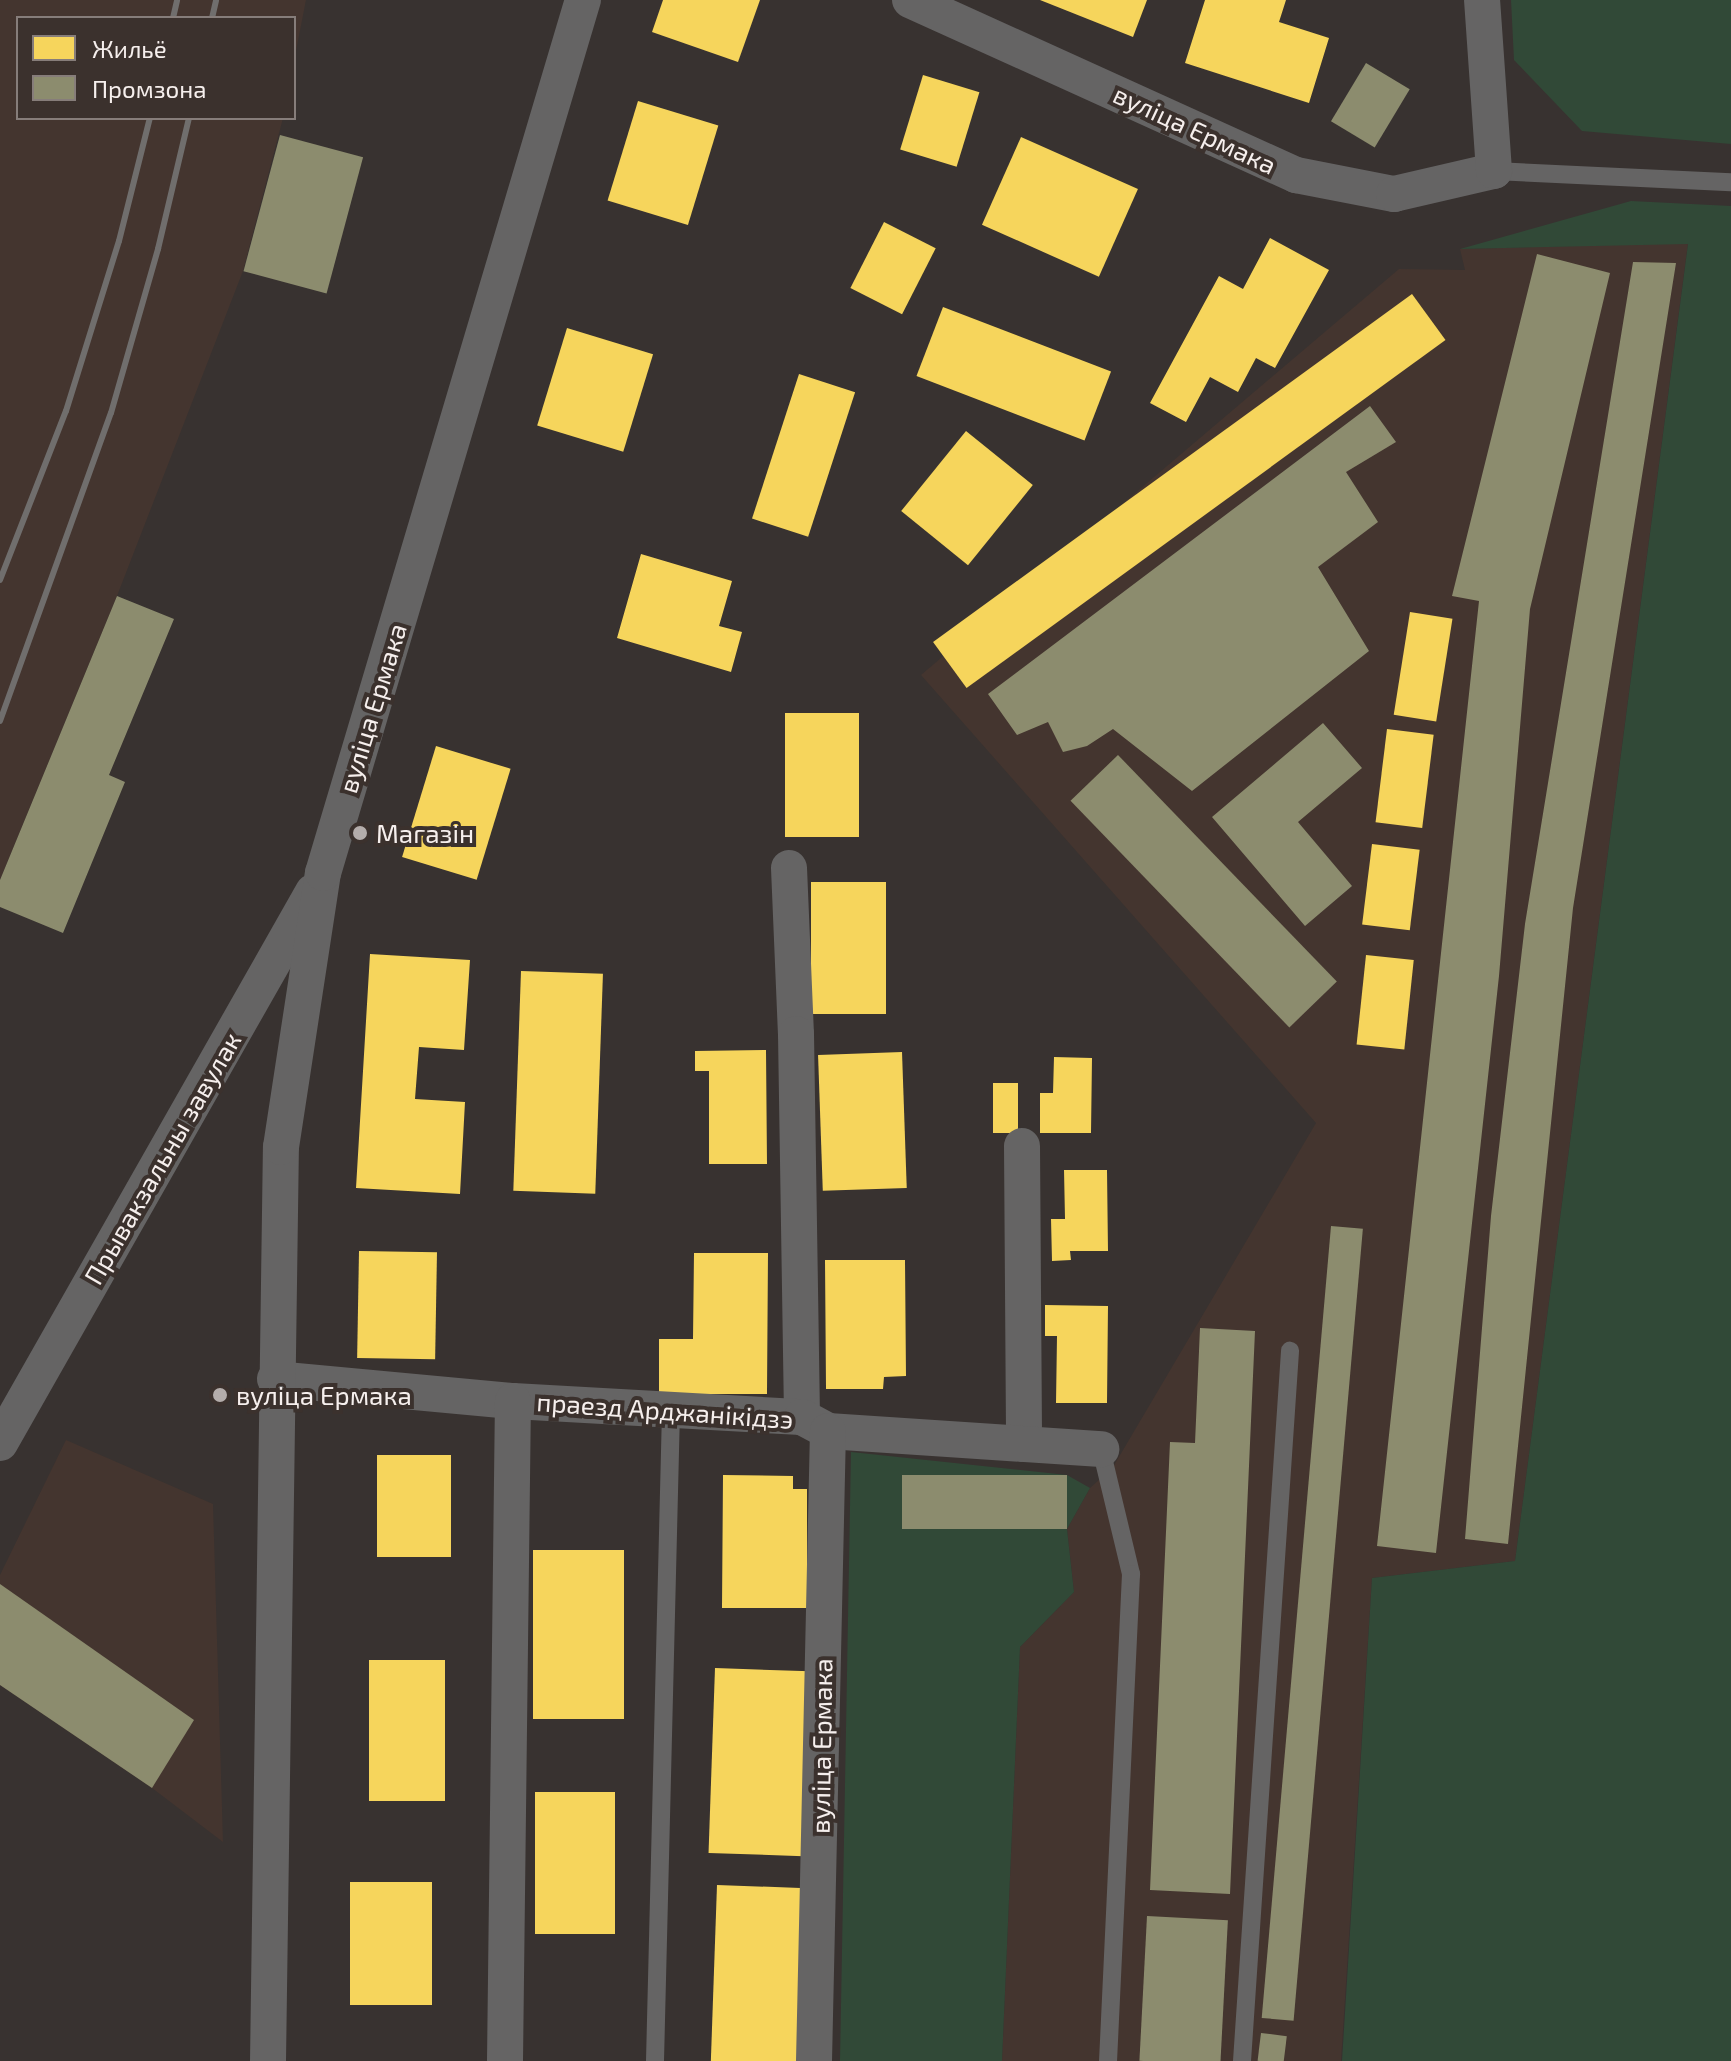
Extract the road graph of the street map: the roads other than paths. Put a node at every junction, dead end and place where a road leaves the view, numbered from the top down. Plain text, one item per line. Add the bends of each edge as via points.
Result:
1 (583, 0) edge
2 (910, 0) edge
3 (1460, 0) edge
4 (1482, 0) edge
5 (1484, 41) junction
6 (1494, 171) junction
7 (1731, 182) edge
8 (789, 868) dead end
9 (323, 873) junction
10 (1022, 1146) dead end
11 (1290, 1351) dead end
12 (275, 1379) junction
13 (513, 1401) junction
14 (671, 1411) junction
15 (815, 1424) junction
16 (0, 1443) edge
17 (1024, 1444) junction
18 (1101, 1449) joint
19 (268, 2061) edge
20 (505, 2061) edge
21 (655, 2061) edge
22 (814, 2061) edge
23 (1108, 2061) edge
24 (1242, 2061) edge

1 - 9 street, вуліца Ермака
2 - 6 street, вуліца Ермака via 1296,175 1394,194
3 - 5 lane
4 - 5 street
5 - 6 street
6 - 7 lane
8 - 15 street, вуліца Ермака
9 - 12 street, вуліца Ермака via 281,1147
9 - 16 street, Прывакзальны завулак
10 - 17 street
11 - 24 lane
12 - 13 street, праезд Арджанікідзэ
12 - 19 street, вуліца Ермака
13 - 14 street, праезд Арджанікідзэ
13 - 20 street
14 - 15 street, праезд Арджанікідзэ
14 - 21 lane
15 - 17 street, праезд Арджанікідзэ
15 - 22 street, вуліца Ермака
17 - 18 street, праезд Арджанікідзэ
18 - 23 lane via 1131,1574

